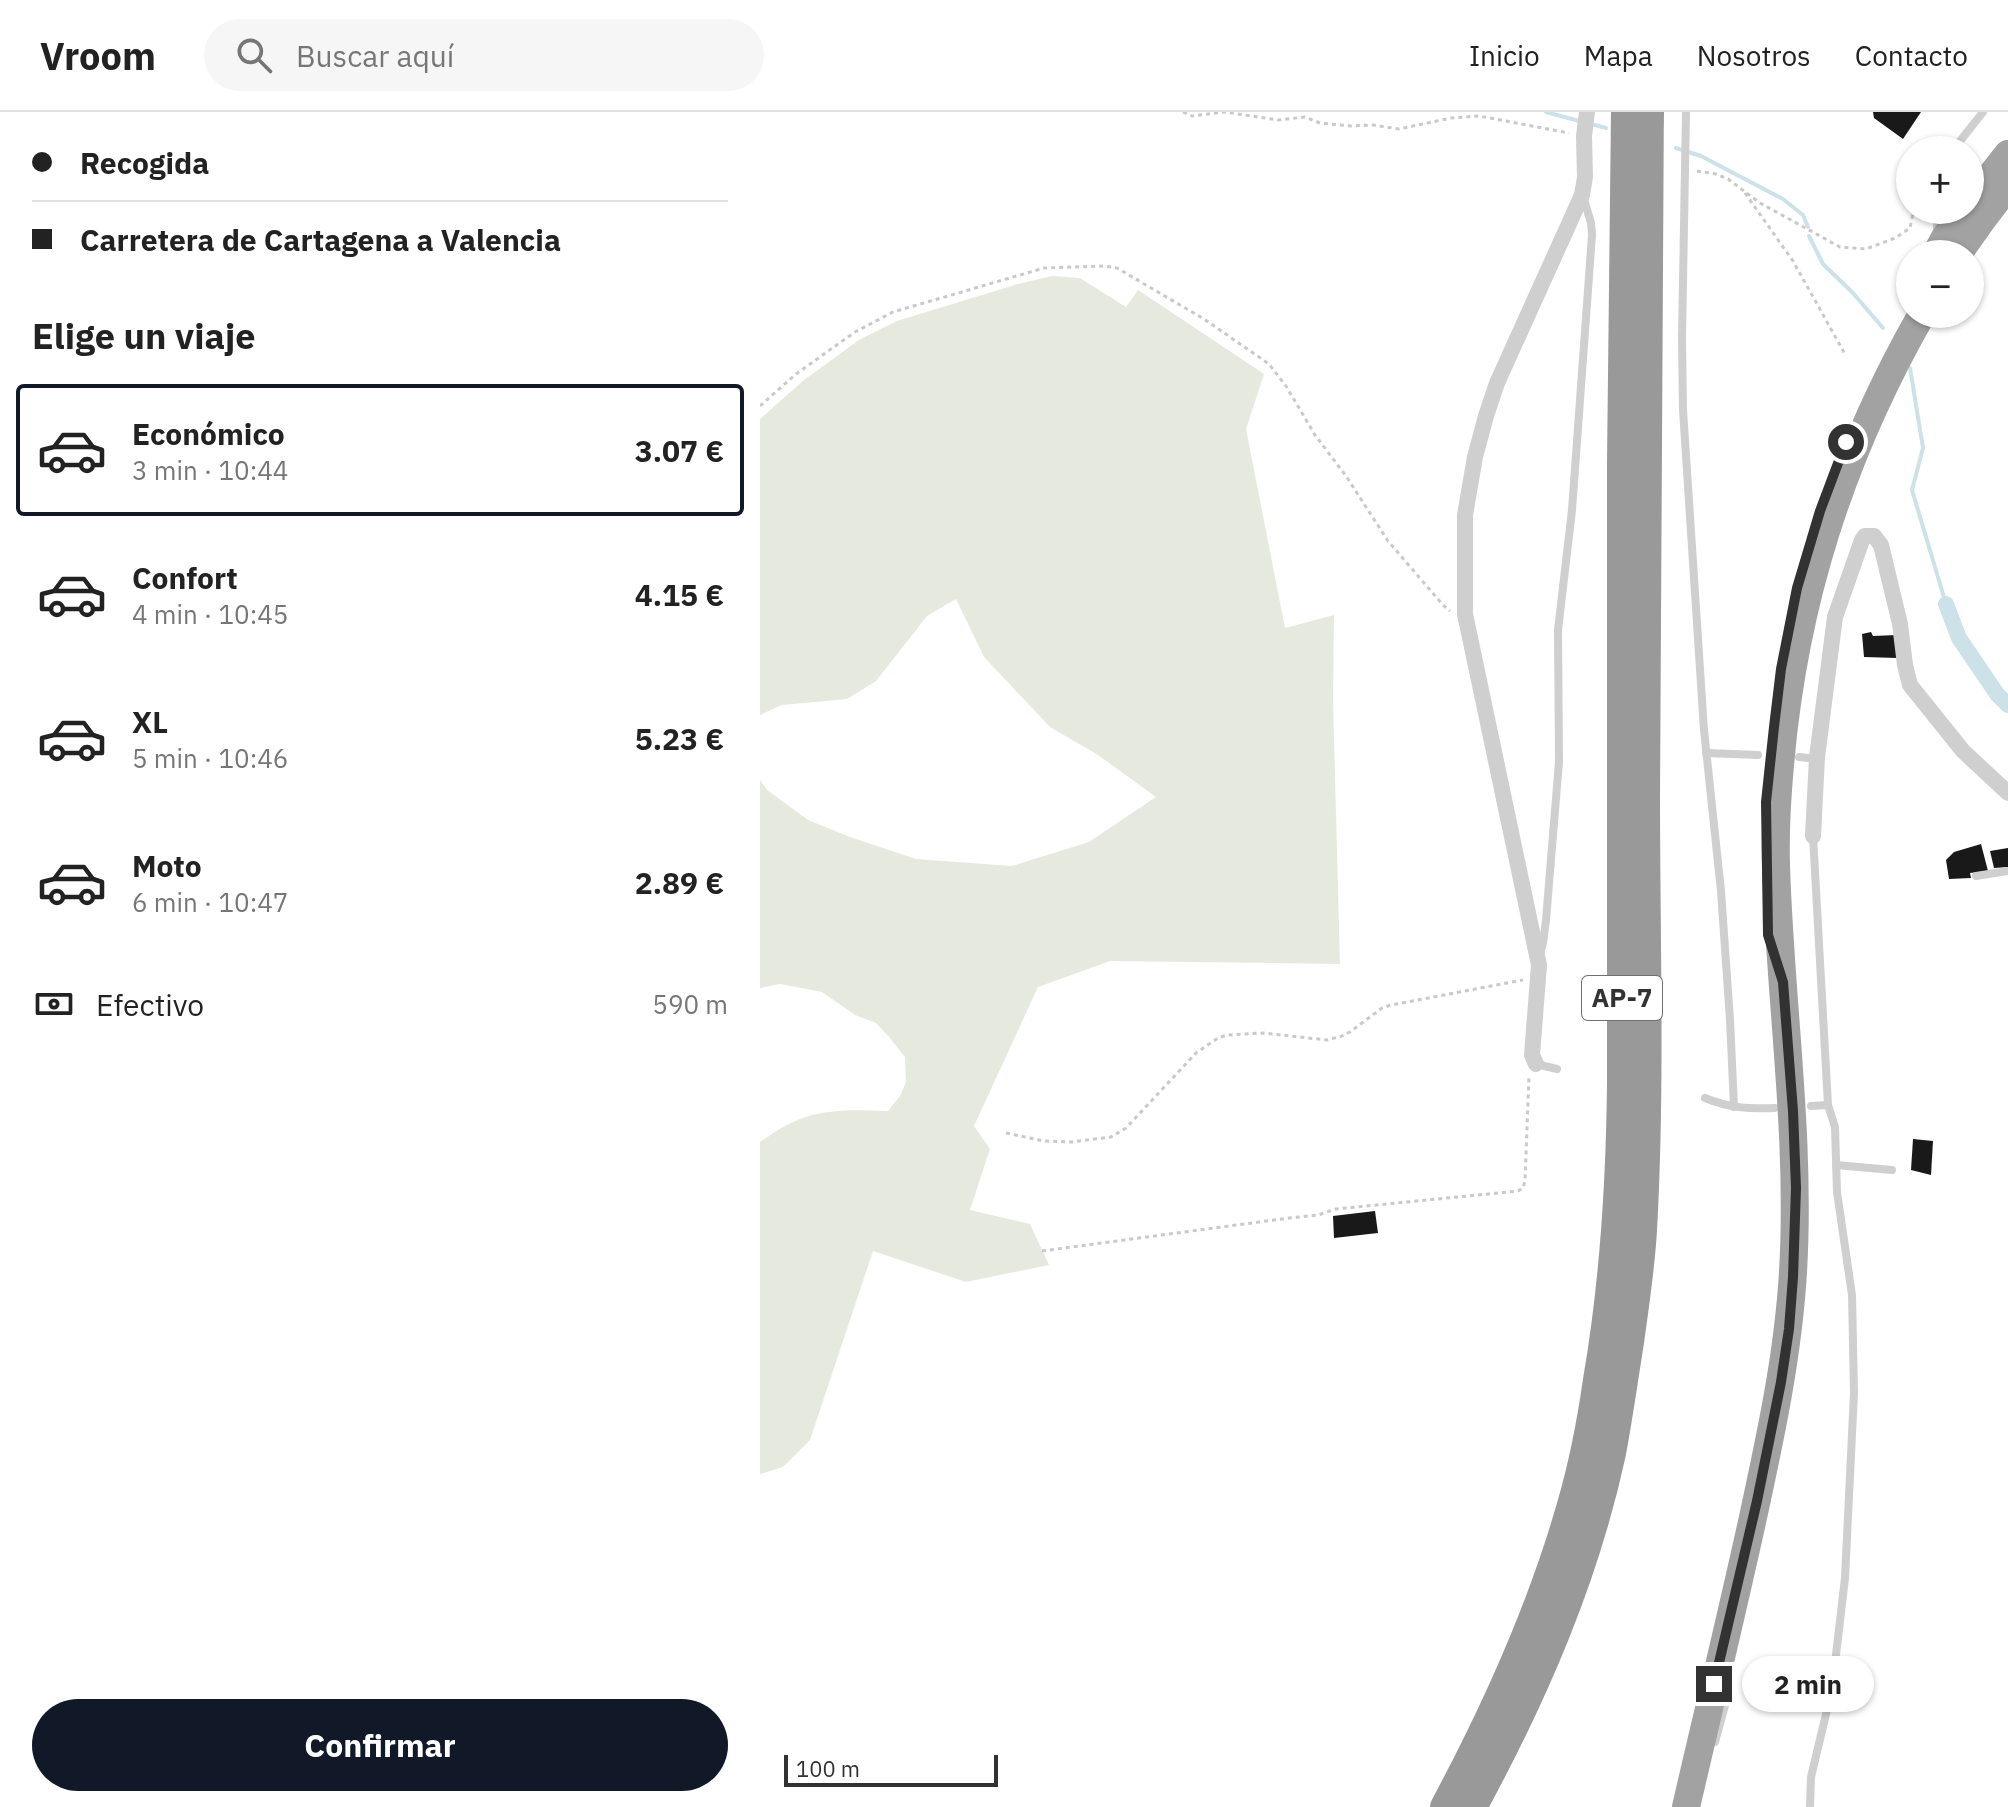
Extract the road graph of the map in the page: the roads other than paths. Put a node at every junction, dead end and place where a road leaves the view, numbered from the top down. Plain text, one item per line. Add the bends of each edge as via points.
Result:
1 (1587, 112) edge
2 (1626, 112) edge
3 (1649, 112) edge
4 (1686, 112) edge
5 (1983, 112) edge
6 (1964, 136) edge
7 (2008, 154) edge
8 (1637, 160) junction
9 (2008, 186) edge
10 (1984, 192) edge
11 (2008, 193) edge
12 (1582, 195) junction
13 (1984, 203) edge
14 (1984, 205) edge
15 (1899, 328) edge
16 (1915, 328) edge
17 (1706, 753) junction
18 (1758, 755) dead end
19 (1799, 757) dead end
20 (1817, 759) junction
21 (2008, 793) edge
22 (1813, 836) joint
23 (2008, 871) edge
24 (1976, 876) dead end
25 (1538, 959) junction
26 (1783, 982) junction
27 (1536, 1064) joint
28 (1557, 1069) dead end
29 (1705, 1098) dead end
30 (1828, 1105) junction
31 (1811, 1106) dead end
32 (1734, 1107) junction
33 (1775, 1108) dead end
34 (1836, 1165) junction
35 (1892, 1170) dead end
36 (1445, 1807) edge
37 (1472, 1807) edge
38 (1686, 1807) edge
39 (1810, 1807) edge

1 - 12 street
2 - 8 highway, AP-7
3 - 8 highway, AP-7
4 - 17 lane via 1683,410
5 - 6 lane
7 - 10 highway
8 - 36 highway, AP-7 via 1622,448 1622,1114 1609,1313 1589,1438 1553,1568 1522,1650
8 - 37 highway, AP-7 via 1645,465 1642,1234 1622,1386 1593,1522 1545,1661
9 - 13 highway
11 - 14 highway
12 - 25 lane via 1592,235 1558,630 1557,801
12 - 25 street via 1497,383 1465,515 1465,614
15 - 26 highway via 1834,470 1804,564 1781,669 1766,802 1768,935
16 - 26 highway via 1851,460 1799,629 1778,788
17 - 18 lane
17 - 32 lane
19 - 20 lane
20 - 21 street via 1835,617 1862,540 1869,535 1881,545 1910,685 1963,751
20 - 22 street
22 - 30 lane
23 - 24 lane
25 - 27 street via 1532,1055
26 - 38 highway via 1796,1175 1789,1329 1705,1756
27 - 28 lane
29 - 32 lane
30 - 31 lane
30 - 34 lane via 1835,1127
32 - 33 lane
34 - 35 lane
34 - 39 lane via 1852,1295 1854,1393 1845,1578

